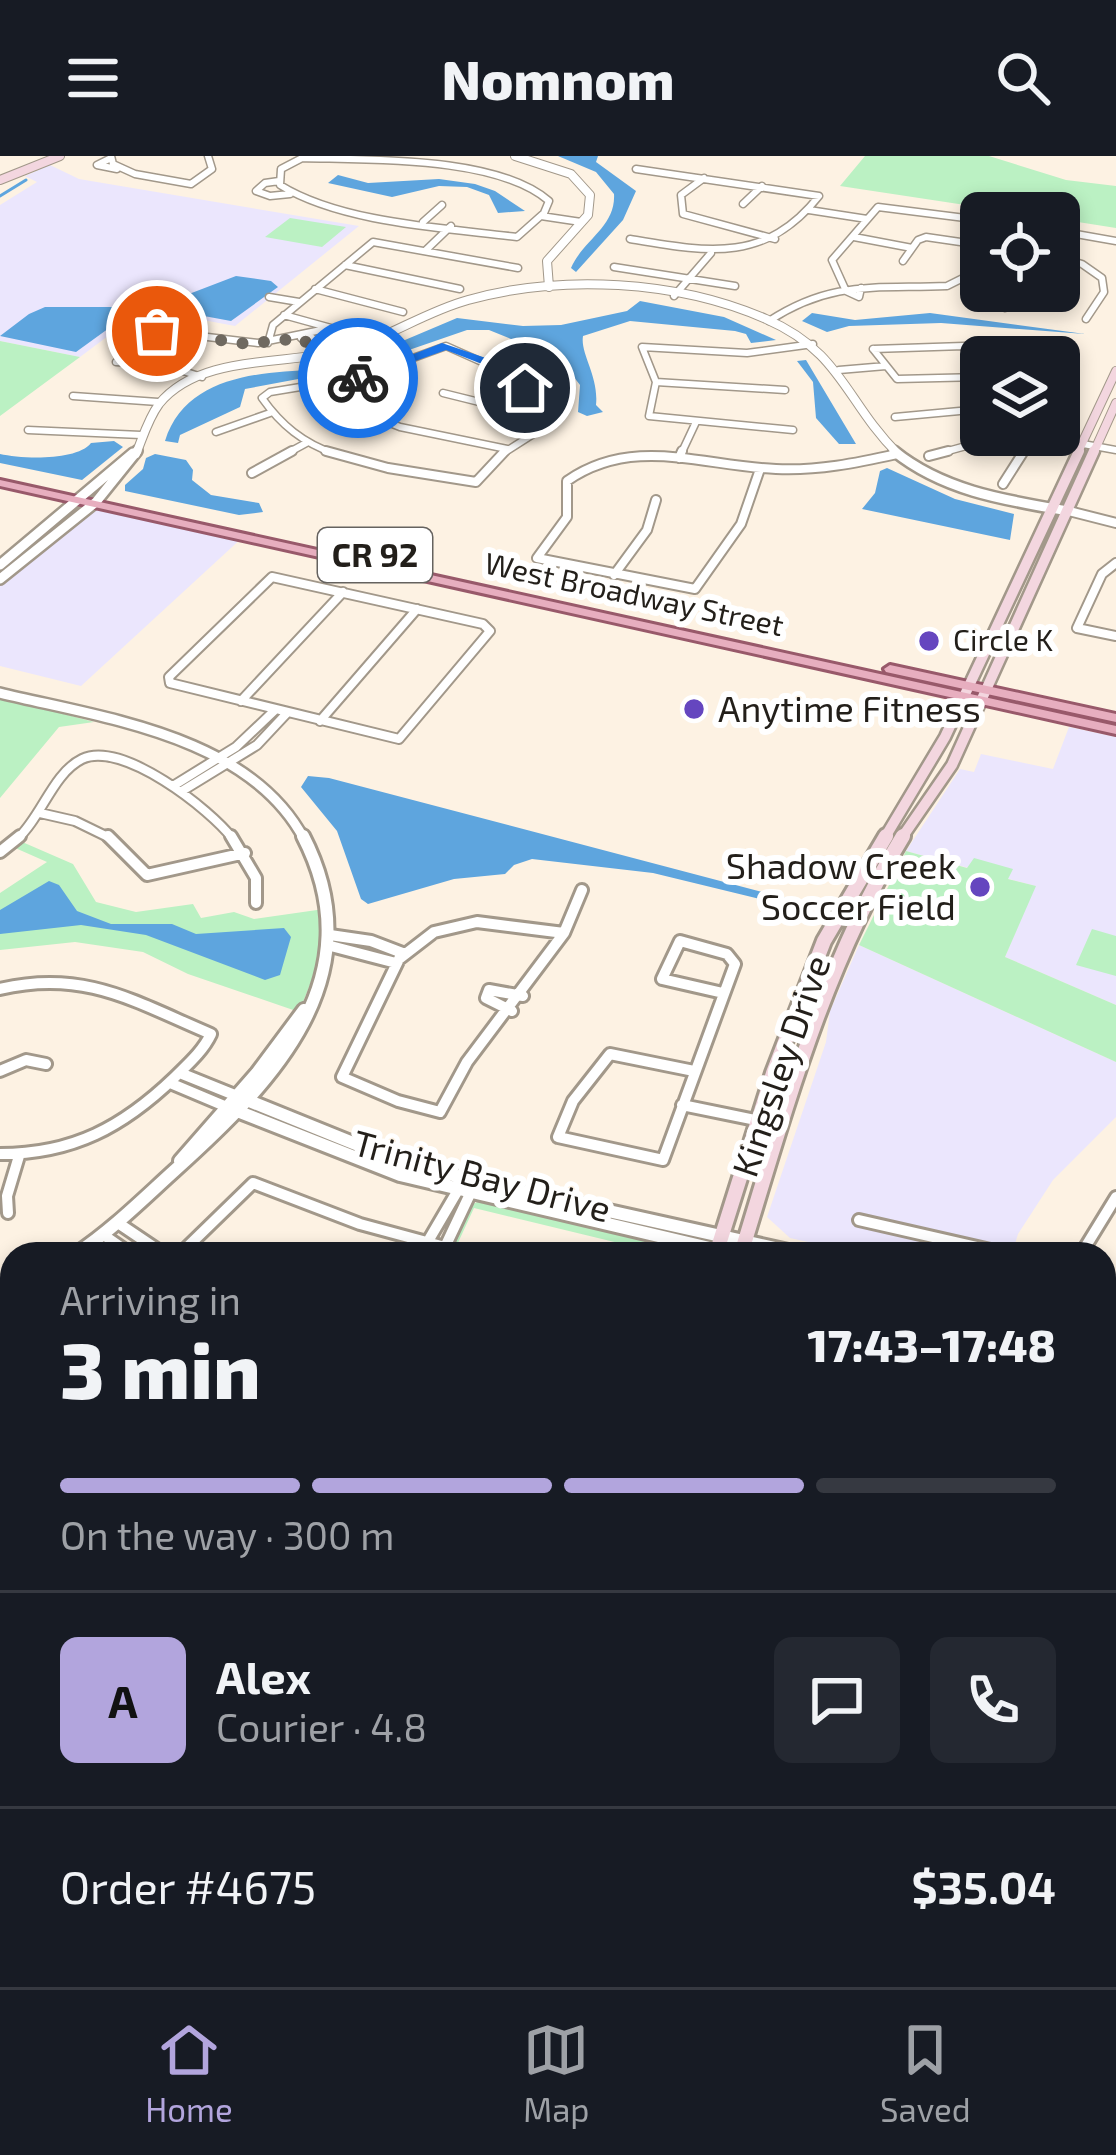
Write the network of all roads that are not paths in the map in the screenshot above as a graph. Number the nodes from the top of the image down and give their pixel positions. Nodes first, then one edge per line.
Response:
1 (46, 156) edge
2 (60, 156) edge
3 (212, 156) edge
4 (515, 156) edge
5 (111, 157) edge
6 (25, 168) junction
7 (119, 168) junction
8 (636, 169) dead end
9 (0, 177) edge
10 (704, 178) junction
11 (279, 181) junction
12 (762, 187) junction
13 (290, 194) junction
14 (743, 204) dead end
15 (442, 205) dead end
16 (809, 210) junction
17 (542, 215) junction
18 (960, 217) edge
19 (867, 219) junction
20 (583, 221) junction
21 (423, 222) junction
22 (451, 226) junction
23 (1080, 235) edge
24 (854, 237) junction
25 (631, 238) dead end
26 (775, 239) junction
27 (1116, 241) edge
28 (960, 244) edge
29 (912, 248) junction
30 (750, 249) junction
31 (425, 251) junction
32 (711, 253) junction
33 (764, 260) dead end
34 (903, 261) dead end
35 (1080, 263) edge
36 (345, 265) junction
37 (614, 267) dead end
38 (518, 268) dead end
39 (688, 277) junction
40 (960, 280) edge
41 (549, 286) junction
42 (735, 286) dead end
43 (844, 288) junction
44 (460, 289) dead end
45 (315, 290) junction
46 (669, 295) junction
47 (269, 297) dead end
48 (1100, 300) junction
49 (299, 302) junction
50 (1116, 303) edge
51 (403, 312) dead end
52 (284, 315) junction
53 (1086, 319) dead end
54 (770, 321) junction
55 (157, 331) dead end
56 (306, 337) junction
57 (268, 343) junction
58 (813, 344) junction
59 (960, 346) edge
60 (327, 354) junction
61 (116, 362) dead end
62 (886, 366) junction
63 (839, 370) junction
64 (1116, 371) edge
65 (202, 377) junction
66 (356, 378) junction
67 (960, 378) edge
68 (656, 382) junction
69 (785, 390) dead end
70 (443, 393) dead end
71 (73, 395) dead end
72 (158, 402) junction
73 (1116, 403) edge
74 (513, 411) junction
75 (960, 412) edge
76 (270, 413) junction
77 (375, 417) dead end
78 (895, 417) dead end
79 (696, 422) junction
80 (28, 430) dead end
81 (793, 430) dead end
82 (216, 432) dead end
83 (141, 435) junction
84 (308, 442) junction
85 (1081, 443) junction
86 (1097, 446) junction
87 (960, 448) edge
88 (507, 449) junction
89 (1116, 450) edge
90 (897, 454) junction
91 (929, 456) dead end
92 (1021, 456) edge
93 (679, 458) junction
94 (760, 469) junction
95 (252, 473) dead end
96 (2, 479) edge
97 (1003, 484) dead end
98 (89, 497) junction
99 (656, 500) dead end
100 (1051, 508) junction
101 (1069, 511) junction
102 (1095, 517) junction
103 (1116, 523) edge
104 (42, 530) junction
105 (55, 532) junction
106 (1116, 534) edge
107 (1116, 562) edge
108 (0, 565) edge
109 (614, 575) junction
110 (1020, 575) junction
111 (1037, 578) junction
112 (0, 579) edge
113 (343, 592) junction
114 (417, 609) junction
115 (1116, 636) edge
116 (968, 691) junction
117 (0, 693) edge
118 (984, 695) junction
119 (241, 701) junction
120 (274, 710) junction
121 (287, 713) junction
122 (1057, 716) junction
123 (1115, 718) edge
124 (320, 721) junction
125 (1116, 730) edge
126 (223, 762) junction
127 (178, 789) junction
128 (40, 813) junction
129 (884, 836) junction
130 (900, 840) junction
131 (0, 852) edge
132 (245, 854) junction
133 (581, 890) dead end
134 (256, 903) dead end
135 (566, 933) junction
136 (329, 940) junction
137 (824, 941) junction
138 (843, 946) junction
139 (400, 958) junction
140 (0, 989) edge
141 (723, 993) junction
142 (523, 996) junction
143 (512, 1011) junction
144 (789, 1025) junction
145 (811, 1030) junction
146 (46, 1064) dead end
147 (0, 1071) edge
148 (694, 1071) junction
149 (180, 1072) junction
150 (170, 1083) junction
151 (237, 1104) junction
152 (682, 1105) junction
153 (759, 1121) junction
154 (780, 1125) junction
155 (0, 1154) edge
156 (19, 1156) junction
157 (469, 1187) junction
158 (454, 1190) junction
159 (1116, 1197) edge
160 (8, 1213) dead end
161 (859, 1220) dead end
162 (121, 1225) junction
163 (105, 1236) junction
164 (95, 1242) edge
165 (114, 1242) edge
166 (146, 1242) edge
167 (193, 1242) edge
168 (423, 1242) edge
169 (428, 1242) edge
170 (447, 1242) edge
171 (698, 1242) edge
172 (721, 1242) edge
173 (743, 1242) edge
174 (956, 1242) edge
175 (1088, 1242) edge

1 - 6 main road
2 - 6 main road
3 - 7 street
4 - 20 street
5 - 7 street
5 - 7 street
6 - 9 main road
8 - 10 street
10 - 12 street
10 - 26 street
11 - 13 street
11 - 13 street
11 - 17 street
12 - 14 street
12 - 16 street
13 - 21 street
15 - 21 street
16 - 19 street
16 - 26 street
17 - 20 street
17 - 22 street
18 - 19 street
19 - 24 street
20 - 41 street
21 - 22 street
22 - 31 street
23 - 27 street
24 - 29 street
24 - 43 street
25 - 32 street
26 - 30 street
28 - 29 street
29 - 34 street
30 - 32 street
30 - 33 street
31 - 36 street
31 - 38 street
32 - 39 street
35 - 48 street
36 - 44 street
36 - 45 street
37 - 39 street
39 - 42 street
39 - 46 street
40 - 43 street
41 - 46 street
41 - 60 street
43 - 54 street
45 - 49 street
45 - 51 street
46 - 54 street
47 - 49 street
48 - 50 street
48 - 53 street
49 - 52 street
52 - 56 street
52 - 57 street
54 - 58 street
55 - 57 street
56 - 57 street
56 - 60 street
58 - 63 street
58 - 68 street
59 - 62 street
60 - 65 street
60 - 66 street
61 - 65 street
62 - 63 street
62 - 67 street
63 - 90 street
64 - 85 main road, Kingsley Drive
65 - 72 street
66 - 74 street
66 - 76 street
68 - 69 street
68 - 79 street
70 - 74 street
71 - 72 street
72 - 83 street
73 - 86 main road, Kingsley Drive
74 - 88 street
75 - 78 street
76 - 82 street
76 - 84 street
77 - 88 street
79 - 81 street
79 - 93 street
80 - 83 street
83 - 98 street
84 - 88 street
84 - 95 street
85 - 86 street
85 - 100 main road, Kingsley Drive
86 - 89 street
86 - 101 main road, Kingsley Drive
87 - 91 street
90 - 94 street
90 - 100 street
92 - 97 street
93 - 94 street
93 - 109 street
94 - 109 street
96 - 98 main road, West Broadway Street / CR 92
98 - 104 street
98 - 105 street
98 - 116 main road, West Broadway Street / CR 92
99 - 109 street
100 - 101 street
100 - 110 main road, Kingsley Drive
101 - 102 street
101 - 111 main road, Kingsley Drive
102 - 103 street
102 - 106 street
104 - 105 street
104 - 108 street
105 - 112 street
107 - 115 street
110 - 111 main road
110 - 116 main road, Kingsley Drive
111 - 118 main road, Kingsley Drive
113 - 114 street
113 - 119 street
113 - 119 street
114 - 124 street
114 - 124 street
116 - 118 main road, West Broadway Street / CR 92
116 - 129 main road, Kingsley Drive
117 - 126 street
118 - 122 main road, West Broadway Street / CR 92
118 - 123 main road, West Broadway Street / CR 92
118 - 130 main road, Kingsley Drive
119 - 120 street
120 - 121 street
120 - 126 street
121 - 124 street
121 - 126 street
122 - 123 main road
122 - 125 main road, West Broadway Street / CR 92
126 - 127 street
126 - 136 street
127 - 128 street
127 - 132 street
128 - 131 street
128 - 132 street
129 - 130 main road
129 - 137 main road, Kingsley Drive
130 - 138 main road, Kingsley Drive
132 - 134 street
133 - 135 street
135 - 139 street
135 - 142 street
136 - 139 street
136 - 151 street
137 - 138 main road
137 - 144 main road, Kingsley Drive
138 - 145 main road, Kingsley Drive
139 - 143 street
140 - 149 street
141 - 141 street
141 - 148 street
142 - 143 street
142 - 143 street
144 - 145 main road
144 - 153 main road, Kingsley Drive
145 - 154 main road, Kingsley Drive
146 - 147 street
148 - 152 street
148 - 152 street
149 - 150 street
149 - 151 street
150 - 151 street
150 - 156 street
151 - 157 street, Trinity Bay Drive
151 - 158 street, Trinity Bay Drive
151 - 162 street
152 - 153 street
153 - 154 street
153 - 172 main road, Kingsley Drive
154 - 173 main road, Kingsley Drive
155 - 156 street
156 - 160 street
157 - 158 street, Trinity Bay Drive
157 - 170 street
157 - 171 street, Trinity Bay Drive
158 - 169 street
159 - 175 street
161 - 174 street
162 - 163 street
162 - 166 street
163 - 164 street
163 - 165 street
167 - 168 street

